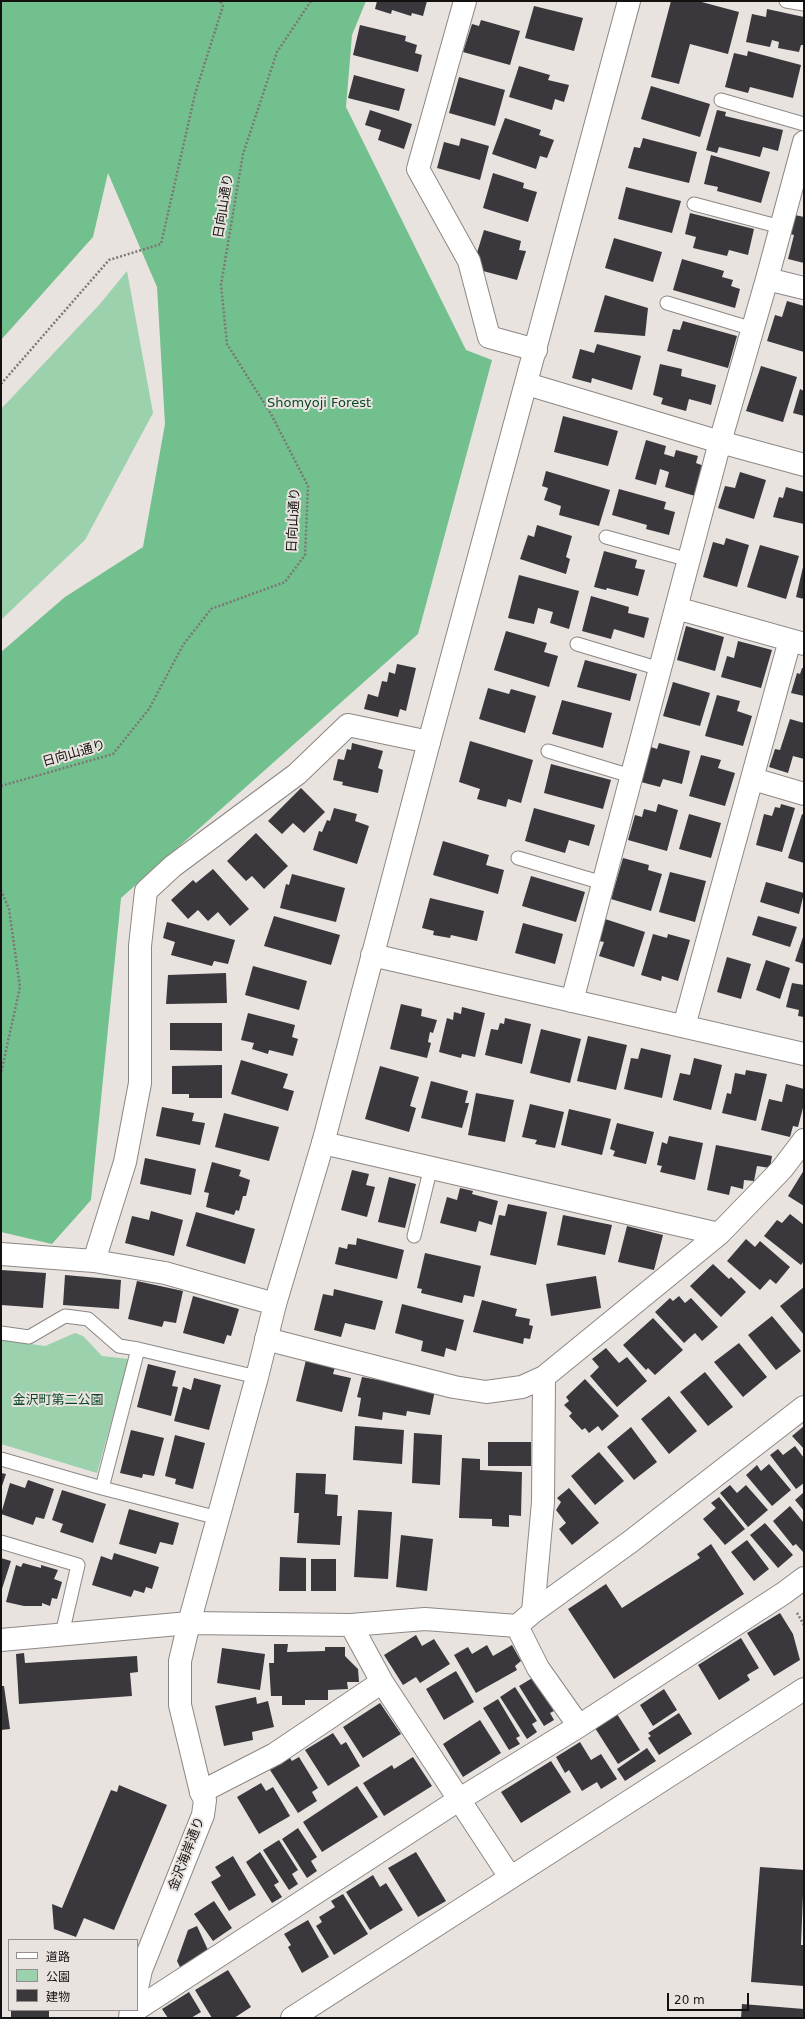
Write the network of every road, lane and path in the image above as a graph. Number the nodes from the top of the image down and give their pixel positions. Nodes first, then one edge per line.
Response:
1 (220, 1) edge
2 (311, 1) edge
3 (465, 1) edge
4 (629, 1) edge
5 (786, 1) edge
6 (804, 4) edge
7 (721, 100) dead end
8 (804, 124) edge
9 (804, 142) edge
10 (694, 204) dead end
11 (781, 227) junction
12 (767, 279) junction
13 (804, 288) edge
14 (667, 303) dead end
15 (753, 329) junction
16 (536, 350) junction
17 (1, 384) edge
18 (527, 384) junction
19 (720, 442) junction
20 (804, 465) edge
21 (606, 537) dead end
22 (689, 560) junction
23 (676, 608) junction
24 (797, 642) edge
25 (577, 644) dead end
26 (660, 669) junction
27 (429, 742) junction
28 (548, 751) dead end
29 (631, 776) junction
30 (753, 779) junction
31 (1, 786) edge
32 (804, 794) edge
33 (518, 858) dead end
34 (603, 883) junction
35 (1, 890) edge
36 (372, 955) junction
37 (572, 1001) junction
38 (684, 1026) junction
39 (804, 1054) edge
40 (1, 1073) edge
41 (804, 1140) edge
42 (323, 1143) junction
43 (431, 1167) junction
44 (719, 1234) junction
45 (414, 1236) dead end
46 (1, 1254) edge
47 (94, 1261) junction
48 (274, 1304) junction
49 (1, 1333) edge
50 (266, 1339) junction
51 (138, 1349) junction
52 (257, 1377) junction
53 (544, 1377) junction
54 (804, 1406) edge
55 (1, 1459) edge
56 (102, 1488) junction
57 (218, 1518) junction
58 (1, 1542) edge
59 (804, 1578) edge
60 (533, 1612) junction
61 (189, 1623) junction
62 (351, 1625) junction
63 (517, 1626) junction
64 (62, 1634) junction
65 (1, 1640) edge
66 (382, 1682) junction
67 (804, 1689) edge
68 (579, 1726) junction
69 (201, 1792) junction
70 (460, 1799) junction
71 (510, 1876) junction
72 (138, 1984) edge
73 (138, 2009) edge
74 (292, 2018) edge

1 - 17 path
2 - 31 path, 日向山通り
3 - 16 street
4 - 16 street, 金沢海岸通り
5 - 6 lane
7 - 8 lane
9 - 11 street
10 - 11 lane
11 - 12 street
12 - 13 street
12 - 15 street
14 - 15 lane
15 - 19 street
16 - 18 street, 金沢海岸通り
18 - 19 street
18 - 27 street, 金沢海岸通り
19 - 20 street
19 - 22 street
21 - 22 lane
22 - 23 street
23 - 24 street
23 - 26 street
24 - 30 street
25 - 26 lane
26 - 29 street
27 - 36 street, 金沢海岸通り
27 - 47 street
28 - 29 lane
29 - 34 street
30 - 32 street
30 - 38 street
33 - 34 lane
34 - 37 street
35 - 40 path
36 - 37 street
36 - 42 street, 金沢海岸通り
37 - 38 street
38 - 39 street
41 - 44 street
42 - 43 street
42 - 48 street, 金沢海岸通り
43 - 44 street
43 - 45 lane
44 - 53 street
46 - 47 street
47 - 48 street
48 - 50 street, 金沢海岸通り
49 - 51 lane
50 - 52 street, 金沢海岸通り
50 - 53 street
51 - 52 lane
51 - 56 lane
52 - 57 street, 金沢海岸通り
53 - 60 street
54 - 60 street
55 - 56 lane
56 - 57 lane
57 - 61 street, 金沢海岸通り
58 - 64 lane
59 - 68 street
60 - 63 street
61 - 62 street
61 - 64 street
61 - 69 street, 金沢海岸通り
62 - 63 street
62 - 66 street
63 - 68 street
64 - 65 street
66 - 69 street
66 - 70 street
67 - 71 street
68 - 70 street
69 - 72 street, 金沢海岸通り
70 - 71 street
70 - 73 street
71 - 74 street

